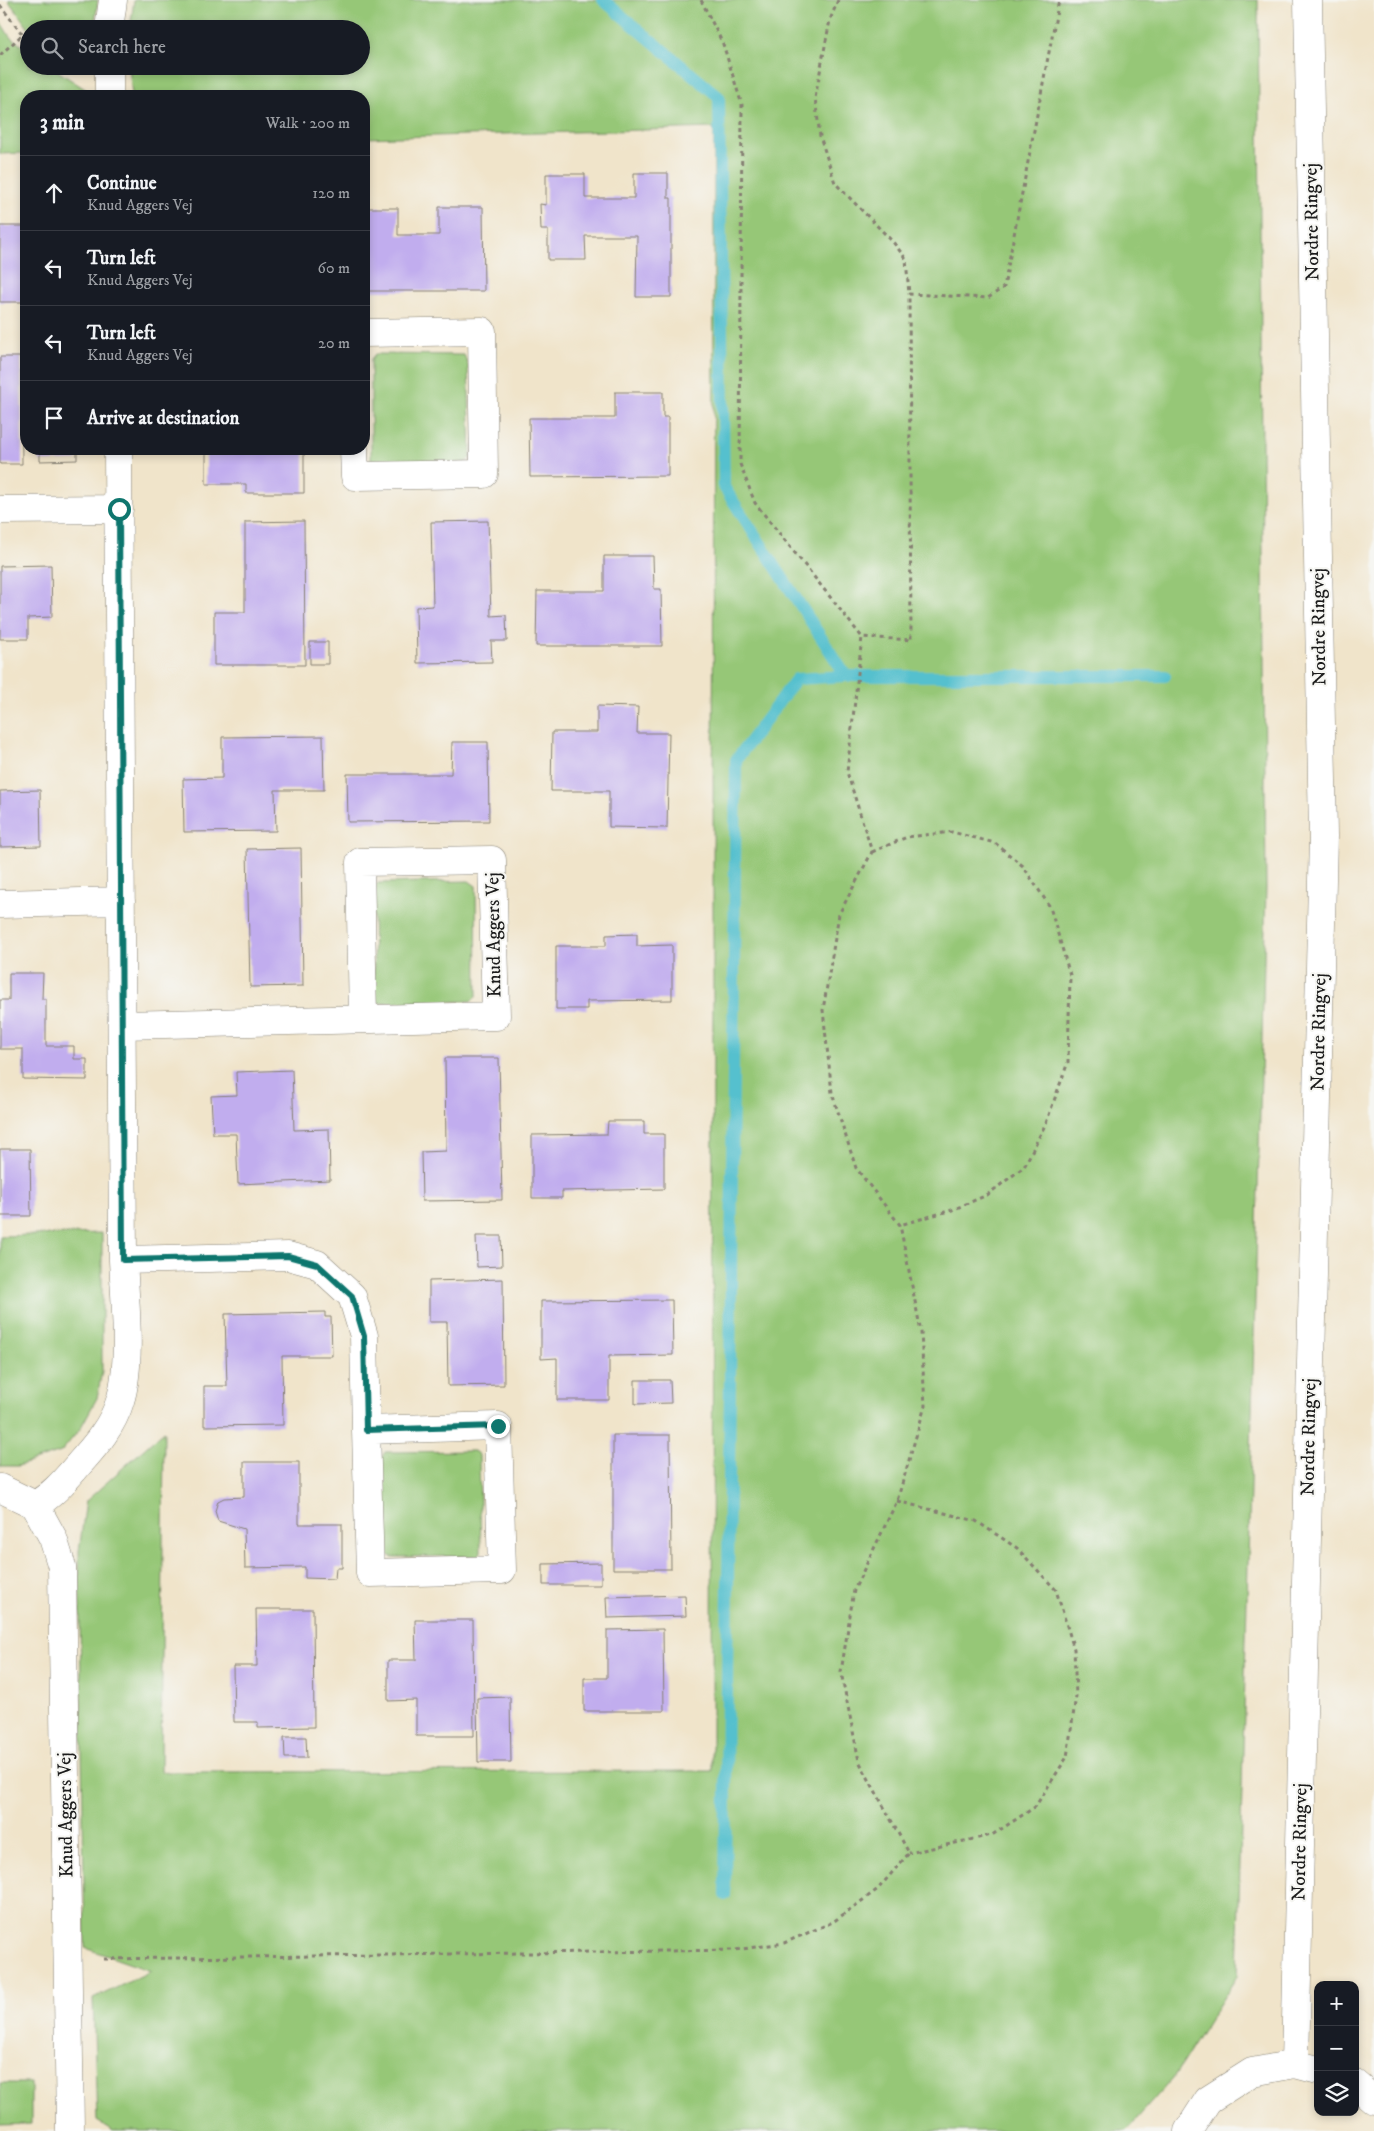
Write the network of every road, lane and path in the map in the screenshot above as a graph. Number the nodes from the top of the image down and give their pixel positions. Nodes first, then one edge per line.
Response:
1 (113, 0) edge
2 (701, 0) edge
3 (838, 0) edge
4 (1059, 0) edge
5 (1308, 0) edge
6 (0, 5) edge
7 (110, 20) edge
8 (20, 32) edge
9 (20, 37) edge
10 (0, 55) edge
11 (109, 75) edge
12 (110, 90) edge
13 (909, 294) junction
14 (370, 332) edge
15 (118, 455) edge
16 (354, 455) edge
17 (119, 509) junction
18 (0, 510) edge
19 (862, 637) junction
20 (872, 852) junction
21 (121, 901) junction
22 (0, 904) edge
23 (363, 1019) junction
24 (122, 1025) junction
25 (900, 1225) junction
26 (123, 1260) junction
27 (366, 1430) junction
28 (0, 1488) edge
29 (897, 1501) junction
30 (35, 1505) junction
31 (909, 1853) junction
32 (68, 1960) junction
33 (1306, 2067) edge
34 (1359, 2087) edge
35 (1374, 2100) edge
36 (70, 2131) edge
37 (1188, 2131) edge

1 - 7 street
2 - 19 path
3 - 13 path
4 - 13 path
5 - 33 street, Nordre Ringvej
6 - 8 path
9 - 10 path
11 - 12 street
13 - 19 path
14 - 16 street
15 - 17 street
17 - 18 street
17 - 21 street
19 - 20 path
20 - 25 path
20 - 25 path
21 - 22 street
21 - 24 street
23 - 23 street, Knud Aggers Vej
23 - 24 street, Knud Aggers Vej
24 - 26 street
25 - 29 path
26 - 27 street
26 - 30 street
27 - 27 street
28 - 30 street
29 - 31 path
29 - 31 path
30 - 32 street, Knud Aggers Vej
31 - 32 path
32 - 36 street, Knud Aggers Vej
33 - 37 street
34 - 35 street

